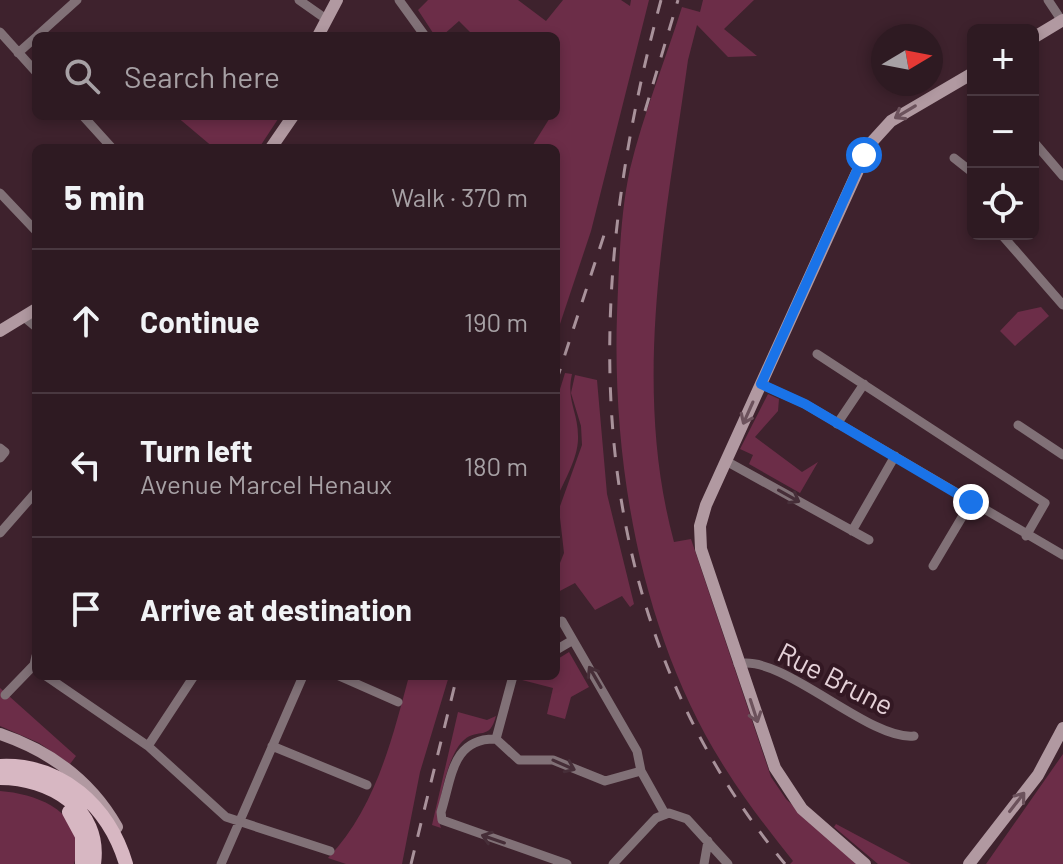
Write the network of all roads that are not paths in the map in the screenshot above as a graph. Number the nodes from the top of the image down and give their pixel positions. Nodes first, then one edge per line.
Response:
1 (77, 0) edge
2 (299, 0) edge
3 (337, 0) edge
4 (399, 0) edge
5 (1048, 0) edge
6 (326, 19) junction
7 (1063, 21) edge
8 (0, 32) edge
9 (41, 32) edge
10 (320, 32) edge
11 (422, 32) edge
12 (1039, 35) edge
13 (32, 40) edge
14 (18, 53) junction
15 (32, 68) edge
16 (967, 77) edge
17 (87, 120) edge
18 (290, 120) edge
19 (108, 144) edge
20 (274, 144) edge
21 (1039, 148) edge
22 (954, 158) dead end
23 (967, 168) edge
24 (1063, 176) edge
25 (0, 193) edge
26 (32, 227) edge
27 (1006, 240) edge
28 (1063, 284) edge
29 (1053, 293) junction
30 (1063, 305) edge
31 (32, 312) edge
32 (24, 317) junction
33 (32, 324) edge
34 (0, 331) edge
35 (817, 354) dead end
36 (761, 384) junction
37 (864, 384) junction
38 (837, 424) junction
39 (1018, 425) dead end
40 (0, 448) edge
41 (1063, 455) edge
42 (895, 456) junction
43 (0, 458) edge
44 (726, 461) junction
45 (32, 497) edge
46 (971, 502) junction
47 (1045, 503) junction
48 (1055, 509) dead end
49 (852, 531) junction
50 (0, 533) edge
51 (1026, 536) junction
52 (869, 540) dead end
53 (1063, 555) edge
54 (933, 566) dead end
55 (562, 621) dead end
56 (573, 640) junction
57 (560, 648) edge
58 (738, 664) junction
59 (32, 666) edge
60 (52, 680) edge
61 (191, 680) edge
62 (301, 680) edge
63 (348, 680) edge
64 (512, 680) edge
65 (5, 695) dead end
66 (398, 702) dead end
67 (1063, 728) edge
68 (0, 734) edge
69 (914, 736) dead end
70 (496, 739) junction
71 (148, 746) junction
72 (272, 746) junction
73 (0, 766) edge
74 (642, 767) junction
75 (47, 773) junction
76 (0, 778) edge
77 (28, 780) junction
78 (367, 785) dead end
79 (665, 814) junction
80 (239, 822) junction
81 (708, 841) junction
82 (330, 851) dead end
83 (82, 864) edge
84 (94, 864) edge
85 (116, 864) edge
86 (128, 864) edge
87 (221, 864) edge
88 (567, 864) edge
89 (613, 864) edge
90 (704, 864) edge
91 (728, 864) edge
92 (865, 864) edge
93 (969, 864) edge

1 - 9 street
2 - 6 street
3 - 6 main road
4 - 11 street
5 - 7 street
6 - 10 main road
7 - 12 main road
8 - 14 street
13 - 14 street
14 - 15 street
16 -> 36 main road
17 - 19 street
18 - 20 main road
21 - 24 street
22 - 23 street
25 - 26 street
27 - 29 street
28 - 29 street
29 - 30 street
31 - 32 main road
32 - 33 street
32 - 34 main road
35 - 37 street
36 - 38 street
36 -> 44 main road
37 - 38 street
37 - 47 street
38 - 42 street
39 - 41 street
40 - 43 street
42 - 46 street
42 - 49 street
44 -> 49 street
44 - 58 main road
45 - 50 street
46 - 51 street
46 - 54 street
47 - 48 street
47 - 51 street
49 - 52 street
51 - 53 street
55 - 56 street
56 - 57 street
74 -> 56 street
58 - 69 street, Rue Brune
58 -> 92 main road
59 - 65 street
60 - 71 street
61 - 71 street
62 - 72 street
63 - 66 street
64 - 70 street
93 -> 67 main road
68 - 86 main road
70 -> 74 street
88 -> 70 street
71 - 80 street
72 - 78 street
72 - 80 street
73 - 75 main road
74 - 79 street
75 - 85 main road
75 - 86 main road
76 - 77 main road
77 - 83 main road
77 - 84 main road
79 - 81 street
79 - 89 street
80 - 82 street
80 - 87 street
81 - 90 street
81 - 91 street

